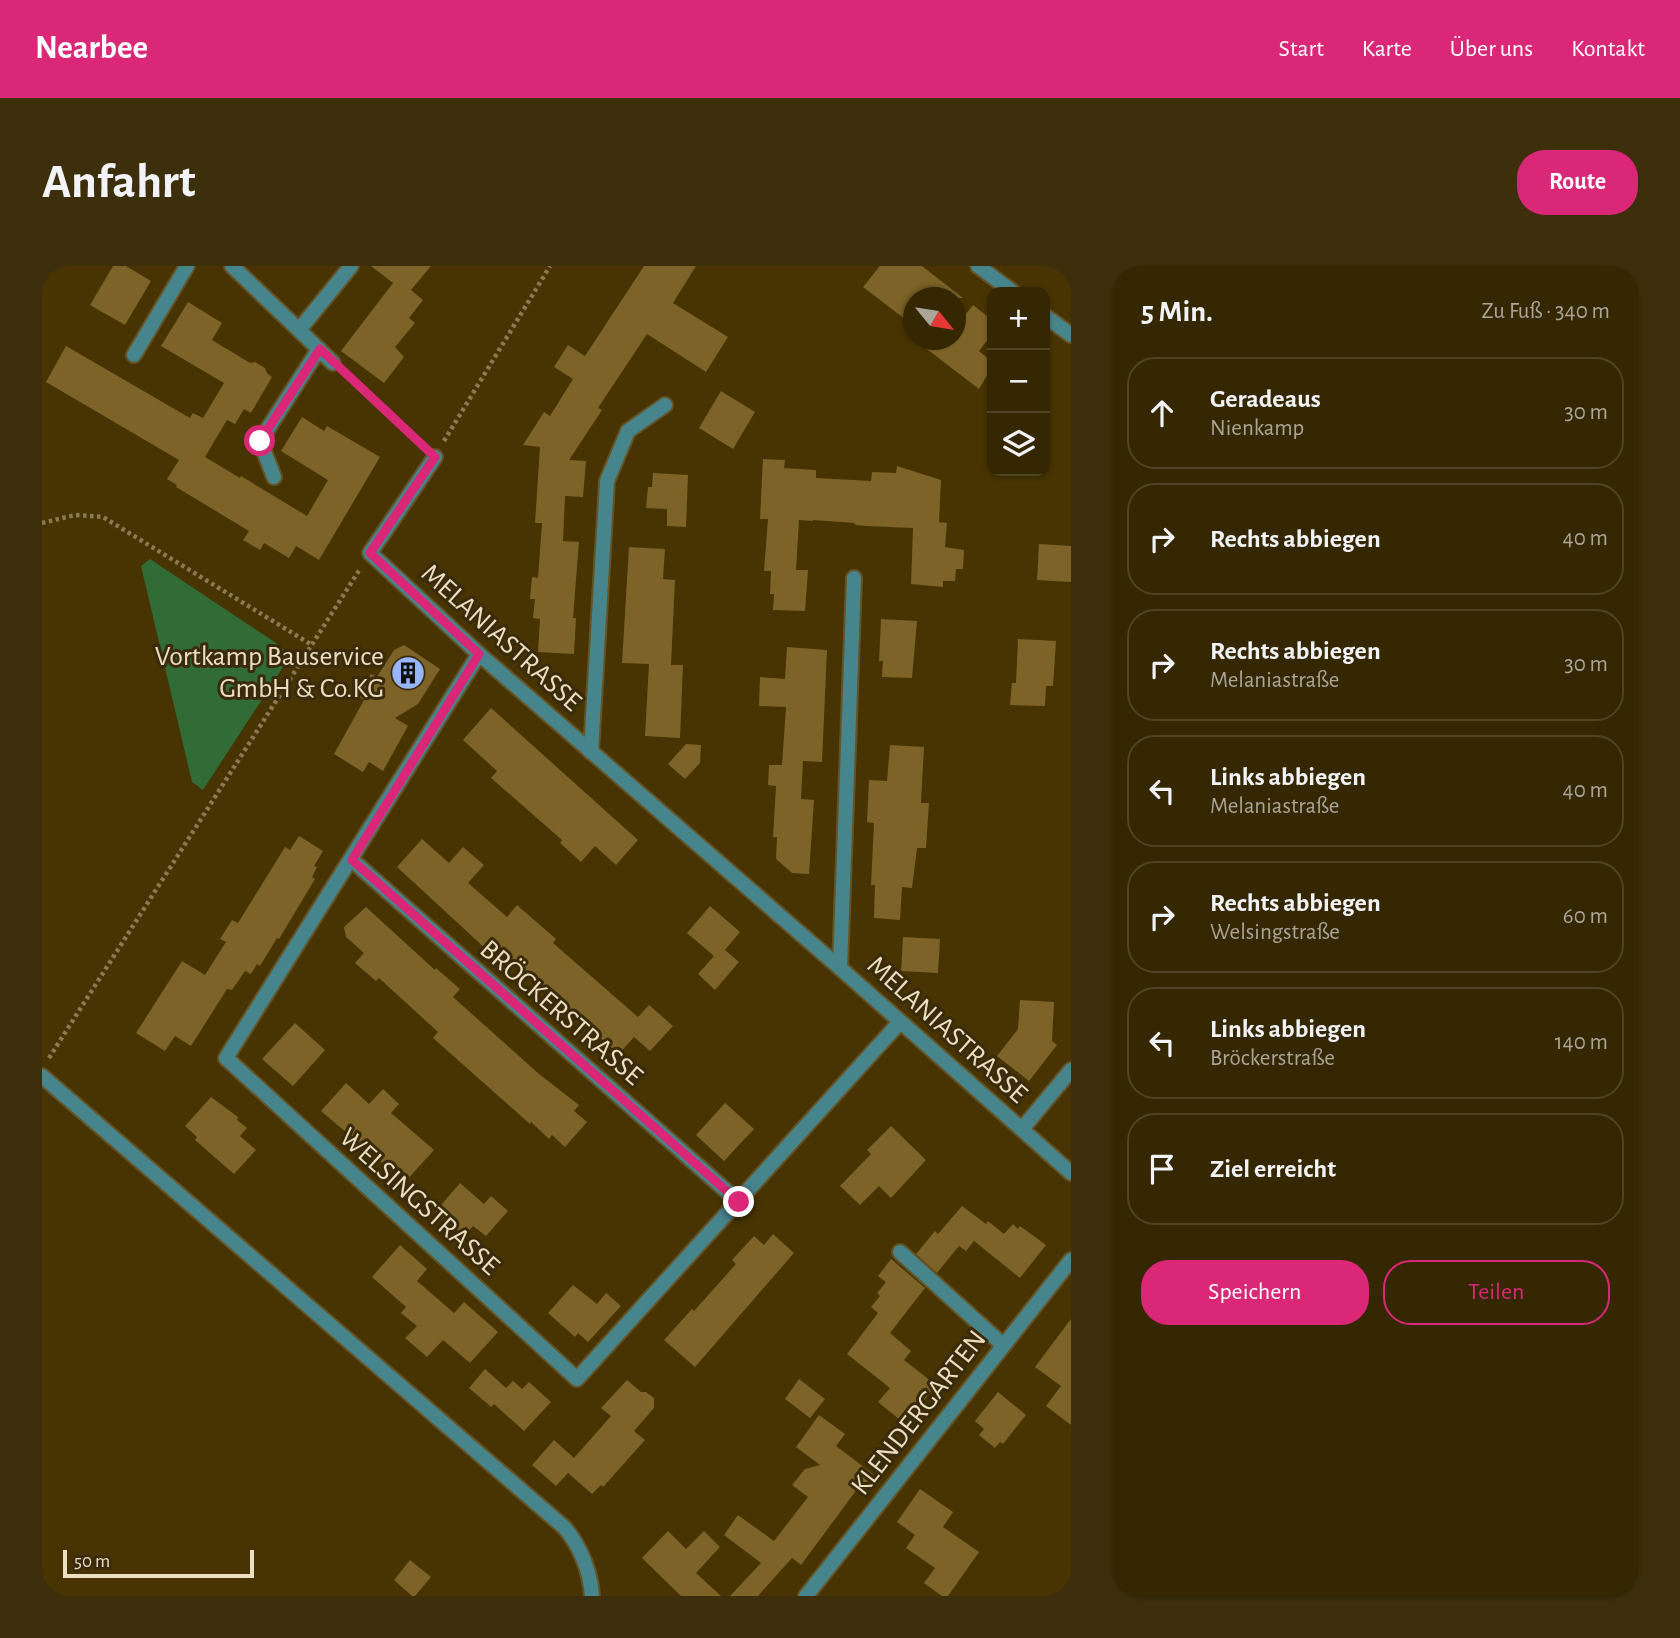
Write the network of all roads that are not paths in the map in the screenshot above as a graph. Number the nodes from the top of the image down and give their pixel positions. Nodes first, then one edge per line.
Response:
1 (187, 266) edge
2 (232, 266) edge
3 (351, 266) edge
4 (978, 266) edge
5 (1006, 287) edge
6 (1050, 320) edge
7 (299, 330) junction
8 (1071, 335) edge
9 (320, 349) junction
10 (134, 355) dead end
11 (332, 363) road end
12 (665, 405) dead end
13 (435, 457) road end
14 (274, 477) dead end
15 (854, 578) dead end
16 (479, 654) junction
17 (591, 752) junction
18 (352, 860) junction
19 (840, 968) junction
20 (900, 1022) junction
21 (1071, 1070) edge
22 (42, 1076) edge
23 (1022, 1129) junction
24 (1071, 1173) edge
25 (739, 1202) junction
26 (900, 1252) dead end
27 (1071, 1259) edge
28 (1003, 1345) junction
29 (592, 1596) edge
30 (806, 1596) edge

1 - 10 street
2 - 7 street
3 - 7 street
4 - 5 street
6 - 8 street
7 - 9 street
9 - 11 street
9 - 14 street
12 - 17 street, MELANIASTRASSE
13 - 16 street, MELANIASTRASSE
15 - 19 street, MELANIASTRASSE
16 - 17 street, MELANIASTRASSE
16 - 18 street, WELSINGSTRASSE
17 - 19 street, MELANIASTRASSE
18 - 25 street, BRÖCKERSTRASSE
18 - 25 street, WELSINGSTRASSE
19 - 20 street, MELANIASTRASSE
20 - 23 street, MELANIASTRASSE
20 - 25 street, WELSINGSTRASSE
21 - 23 street, MELANIASTRASSE
22 - 29 street
23 - 24 street, MELANIASTRASSE
26 - 28 street
27 - 28 street, KLENDERGARTEN
28 - 30 street, KLENDERGARTEN

